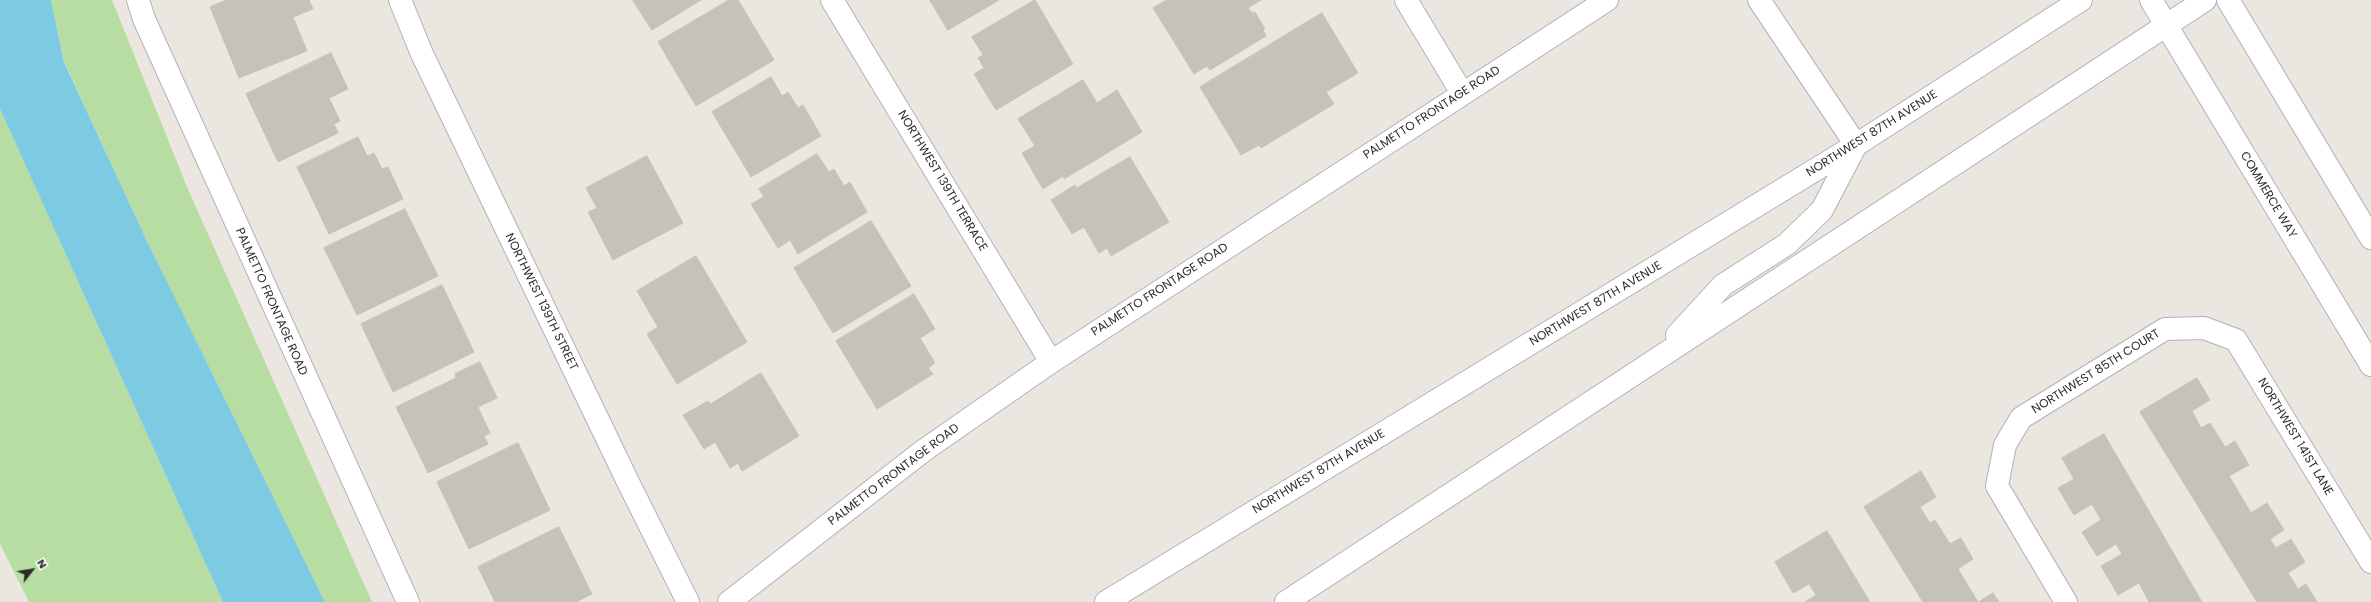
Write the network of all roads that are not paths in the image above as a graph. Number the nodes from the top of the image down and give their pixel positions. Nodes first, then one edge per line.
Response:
1 (138, 0) edge
2 (400, 0) edge
3 (832, 0) edge
4 (1406, 0) edge
5 (1607, 0) edge
6 (1759, 0) edge
7 (2081, 0) edge
8 (2151, 0) edge
9 (2205, 0) edge
10 (2228, 0) edge
11 (2166, 25) junction
12 (1462, 93) junction
13 (1856, 145) junction
14 (2371, 238) edge
15 (2204, 328) joint
16 (1654, 359) junction
17 (1051, 362) junction
18 (2371, 366) edge
19 (2371, 562) edge
20 (408, 602) edge
21 (688, 602) edge
22 (729, 602) edge
23 (1106, 602) edge
24 (1286, 602) edge
25 (2066, 602) edge

1 - 20 street, PALMETTO FRONTAGE ROAD
2 - 21 street, NORTHWEST 139TH STREET
3 - 17 street, NORTHWEST 139TH TERRACE
4 - 12 street
5 - 12 street, PALMETTO FRONTAGE ROAD
6 - 13 street
7 - 13 street, NORTHWEST 87TH AVENUE
8 - 11 street, COMMERCE WAY
9 - 11 street
10 - 14 street
11 - 16 street
11 - 18 street, COMMERCE WAY
12 - 17 street, PALMETTO FRONTAGE ROAD
13 - 16 street
13 - 23 street, NORTHWEST 87TH AVENUE
15 - 19 street, NORTHWEST 141ST LANE
15 - 25 street, NORTHWEST 85TH COURT
16 - 24 street
17 - 22 street, PALMETTO FRONTAGE ROAD

